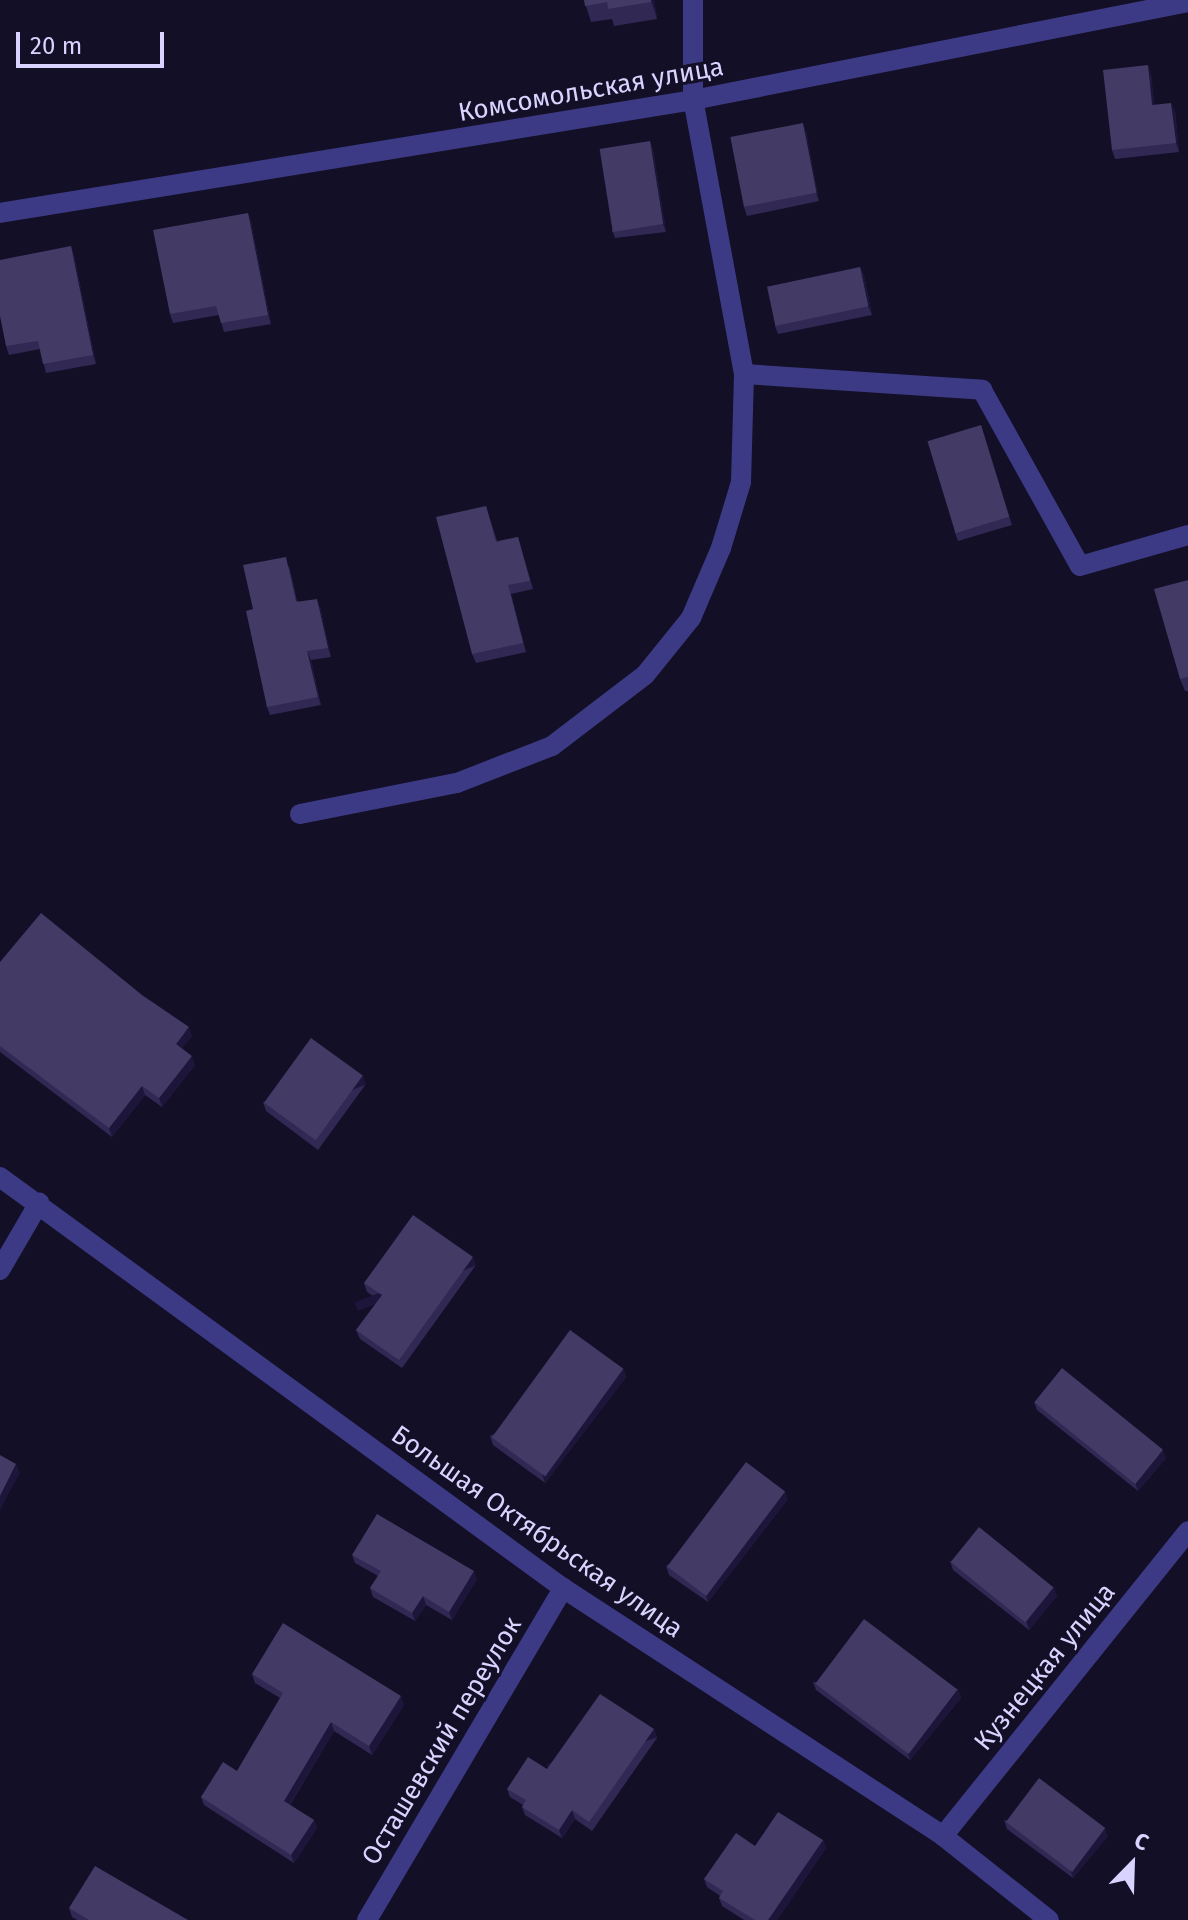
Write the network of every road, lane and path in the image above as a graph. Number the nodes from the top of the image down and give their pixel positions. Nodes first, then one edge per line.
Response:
1 (693, 0) edge
2 (1188, 2) edge
3 (693, 100) junction
4 (0, 213) edge
5 (744, 374) junction
6 (1188, 535) edge
7 (300, 814) dead end
8 (0, 1177) edge
9 (39, 1203) junction
10 (0, 1270) edge
11 (1188, 1531) edge
12 (563, 1588) junction
13 (943, 1836) junction
14 (367, 1920) edge
15 (1049, 1920) edge

1 - 3 street
2 - 3 street, Комсомольская улица
3 - 4 street, Комсомольская улица
3 - 5 street
5 - 6 street
5 - 7 street
8 - 9 street, Большая Октябрьская улица
9 - 10 street
9 - 12 street, Большая Октябрьская улица
11 - 13 street, Кузнецкая улица
12 - 13 street, Большая Октябрьская улица
12 - 14 street, Осташевский переулок
13 - 15 street, Большая Октябрьская улица

